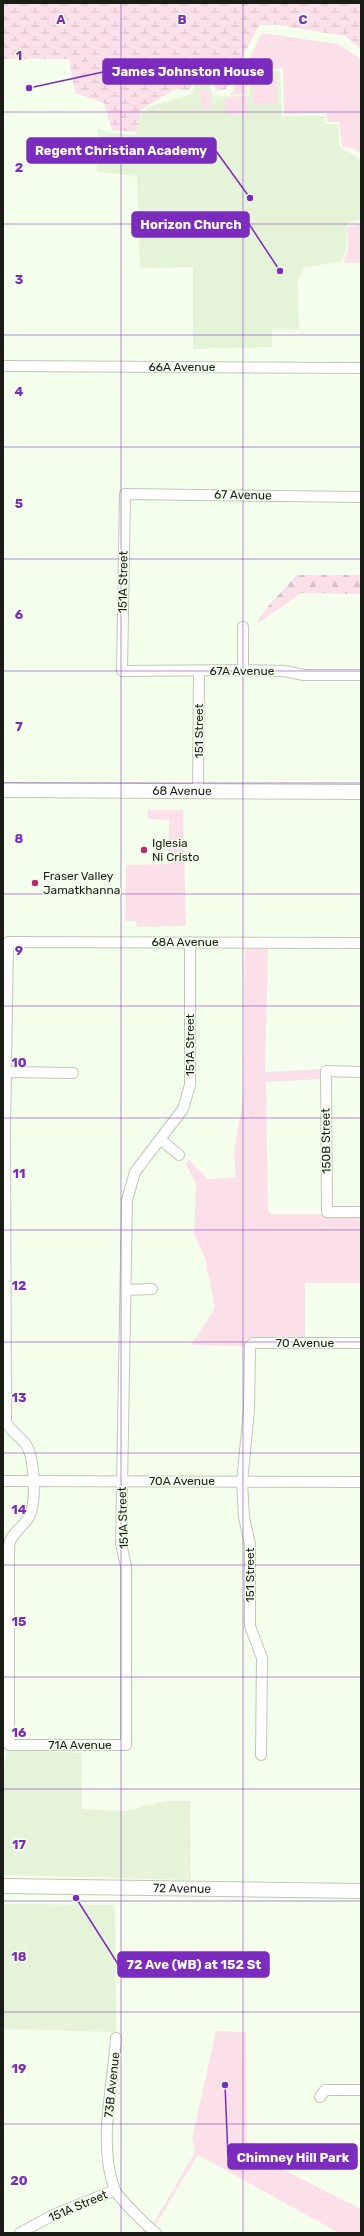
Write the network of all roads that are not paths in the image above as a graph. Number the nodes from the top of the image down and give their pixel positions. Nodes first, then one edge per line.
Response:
1 (3, 366) edge
2 (361, 368) edge
3 (125, 494) joint
4 (361, 497) edge
5 (243, 627) dead end
6 (243, 670) junction
7 (122, 671) joint
8 (199, 671) junction
9 (361, 675) edge
10 (3, 790) edge
11 (198, 791) junction
12 (361, 792) edge
13 (190, 942) junction
14 (361, 943) edge
15 (6, 1072) junction
16 (361, 1072) edge
17 (73, 1073) dead end
18 (160, 1139) junction
19 (179, 1155) dead end
20 (361, 1212) edge
21 (152, 1289) dead end
22 (126, 1290) junction
23 (361, 1343) edge
24 (250, 1346) joint
25 (34, 1480) junction
26 (3, 1481) edge
27 (122, 1481) junction
28 (242, 1482) junction
29 (361, 1482) edge
30 (126, 1745) joint
31 (261, 1756) dead end
32 (3, 1886) edge
33 (361, 1891) edge
34 (116, 2038) dead end
35 (361, 2090) edge
36 (320, 2097) dead end
37 (115, 2190) junction
38 (20, 2233) edge
39 (156, 2233) edge

1 - 2 street, 66A Avenue
3 - 4 street, 67 Avenue
3 - 7 street, 151A Street
5 - 6 street
6 - 8 street, 67A Avenue
6 - 9 street, 67A Avenue
7 - 8 street, 67A Avenue
8 - 11 street, 151 Street
10 - 11 street, 68 Avenue
11 - 12 street, 68 Avenue
13 - 14 street, 68A Avenue
13 - 15 street, 68A Avenue
13 - 18 street, 151A Street
15 - 17 street
15 - 25 street
16 - 20 street, 150B Street
18 - 19 street
18 - 22 street, 151A Street
21 - 22 street
22 - 27 street, 151A Street
23 - 24 street, 70 Avenue
24 - 28 street, 151 Street
25 - 26 street, 70A Avenue
25 - 27 street, 70A Avenue
25 - 30 street, 71A Avenue
27 - 28 street, 70A Avenue
27 - 30 street, 151A Street
28 - 29 street, 70A Avenue
28 - 31 street, 151 Street
32 - 33 street, 72 Avenue
34 - 37 street, 73B Avenue
35 - 36 street
37 - 38 street, 151A Street
37 - 39 street

